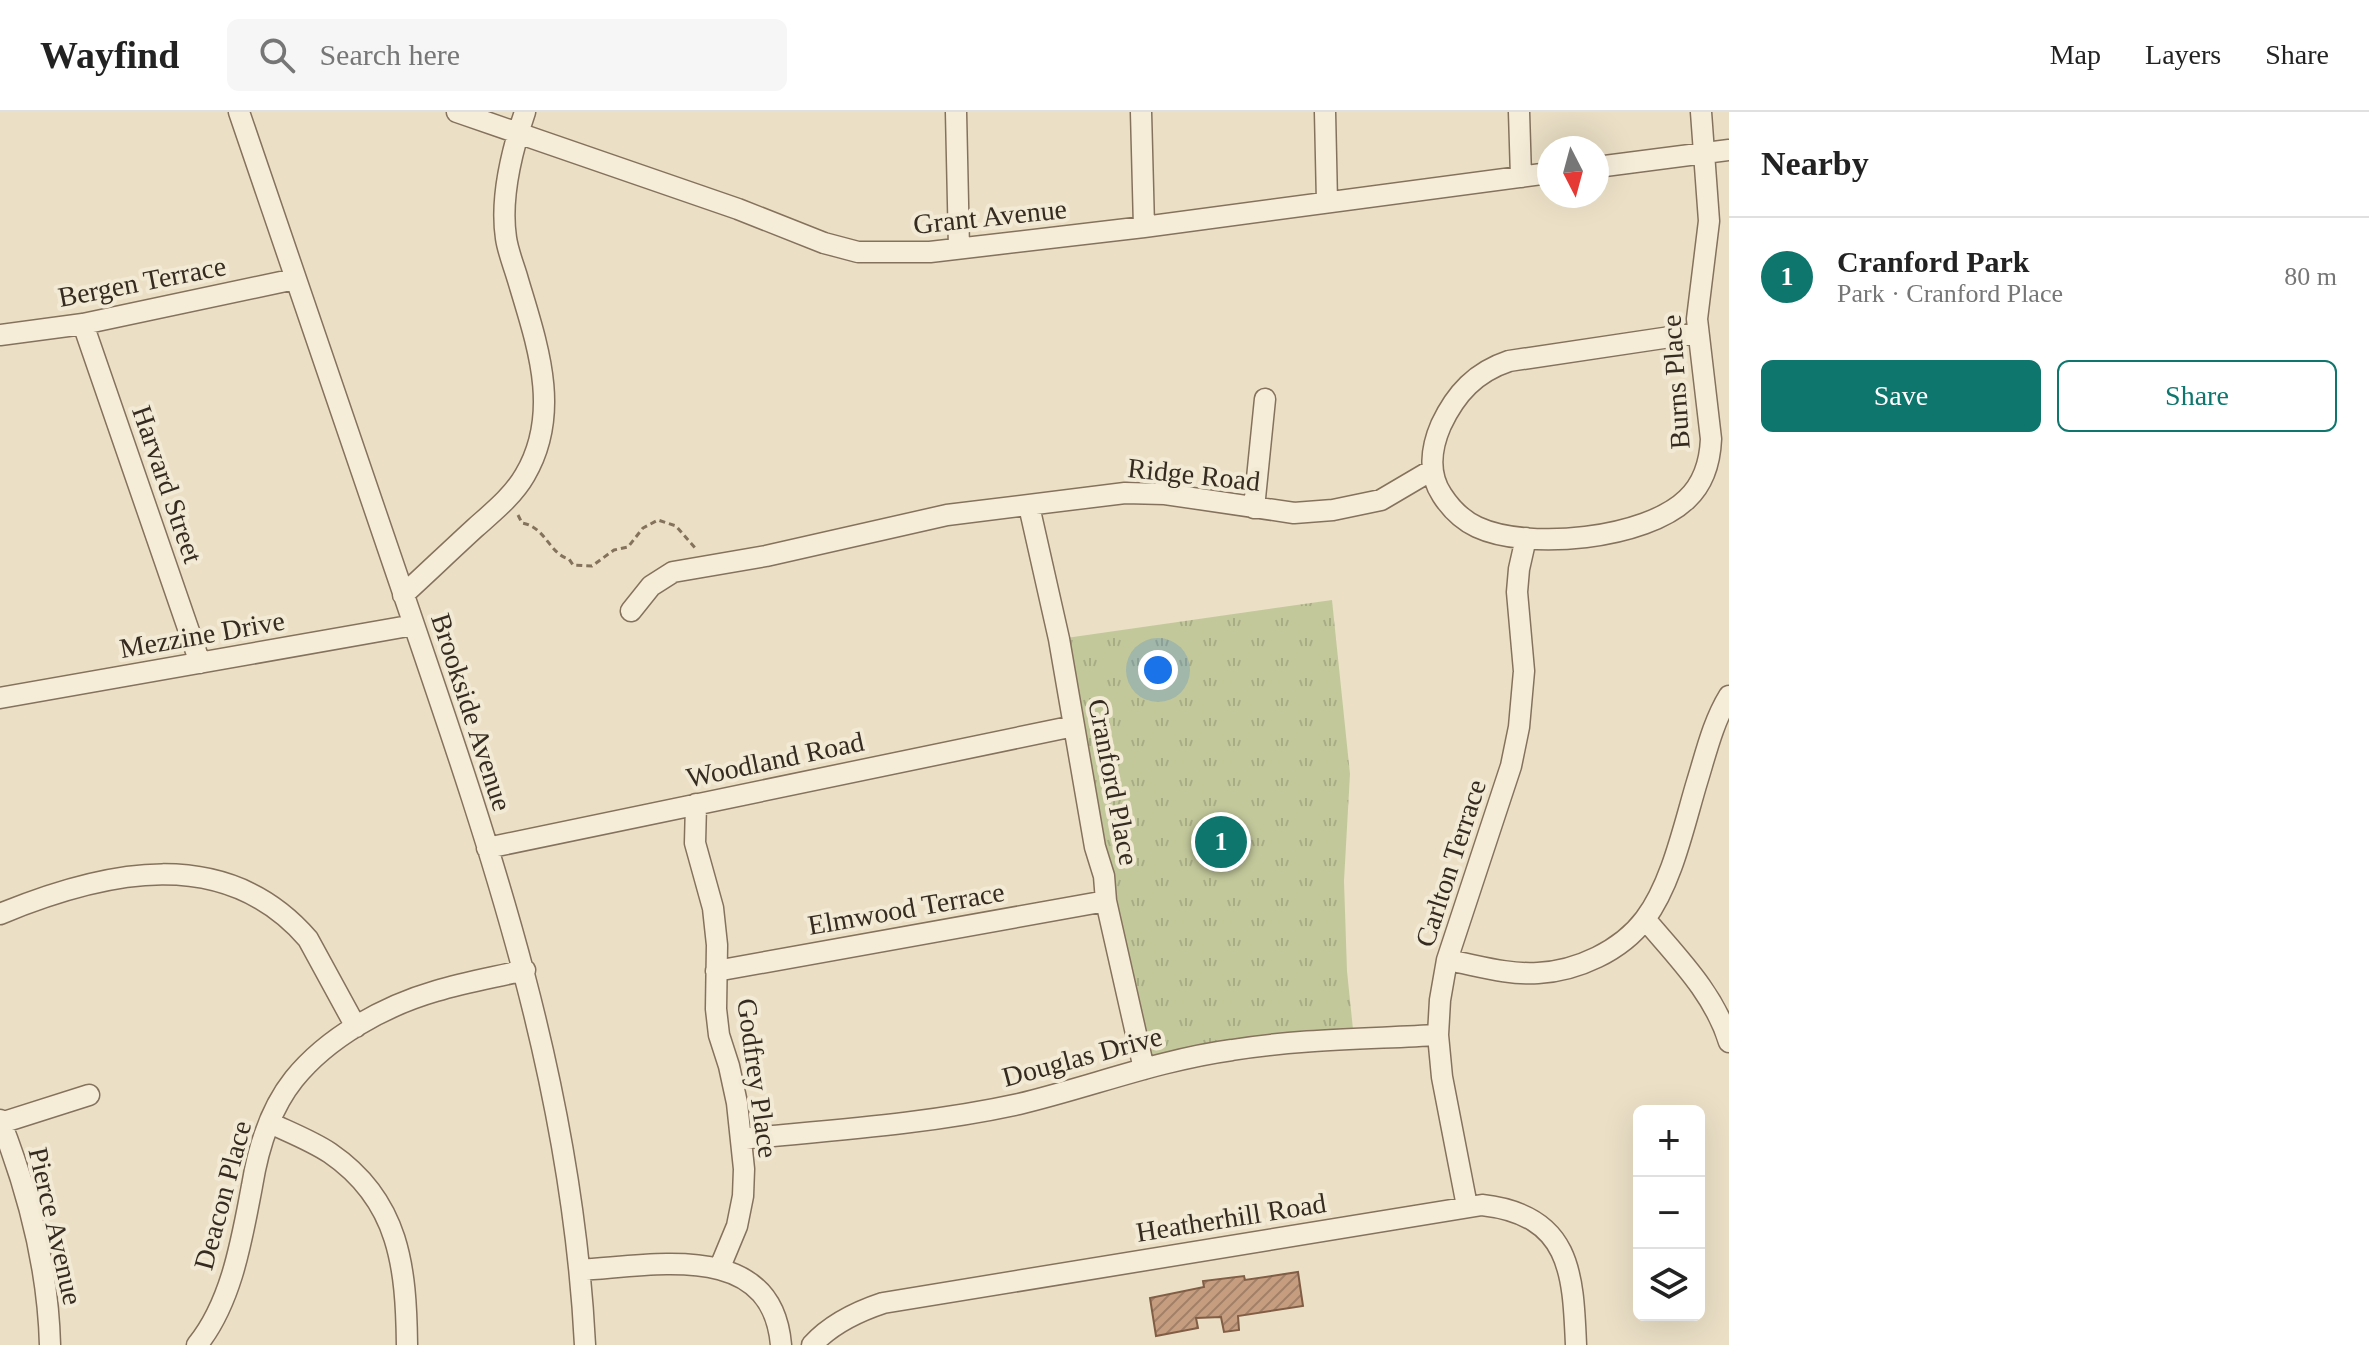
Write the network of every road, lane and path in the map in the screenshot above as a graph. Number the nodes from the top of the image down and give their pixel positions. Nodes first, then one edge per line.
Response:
1 (239, 112) edge
2 (457, 112) edge
3 (525, 112) edge
4 (956, 112) edge
5 (1141, 112) edge
6 (1325, 112) edge
7 (1519, 112) edge
8 (1701, 112) edge
9 (518, 132) junction
10 (1729, 150) edge
11 (1702, 153) junction
12 (1609, 165) edge
13 (1537, 175) edge
14 (1521, 177) junction
15 (1327, 202) junction
16 (1144, 227) junction
17 (959, 248) junction
18 (295, 279) junction
19 (83, 324) junction
20 (1697, 333) junction
21 (0, 335) edge
22 (1265, 399) dead end
23 (1432, 470) junction
24 (507, 499) junction
25 (1029, 506) junction
26 (1254, 508) junction
27 (1526, 538) junction
28 (705, 567) junction
29 (403, 595) junction
30 (631, 611) dead end
31 (414, 625) junction
32 (200, 663) junction
33 (1729, 696) edge
34 (0, 698) edge
35 (1074, 726) junction
36 (696, 804) junction
37 (487, 848) junction
38 (1106, 901) junction
39 (0, 914) edge
40 (1645, 919) junction
41 (1447, 960) junction
42 (525, 970) junction
43 (716, 971) junction
44 (356, 1027) junction
45 (1438, 1035) junction
46 (1729, 1042) edge
47 (1144, 1069) junction
48 (89, 1095) dead end
49 (1, 1121) edge
50 (270, 1123) junction
51 (741, 1139) junction
52 (1467, 1206) junction
53 (720, 1267) junction
54 (580, 1270) junction
55 (50, 1345) edge
56 (197, 1345) edge
57 (407, 1345) edge
58 (585, 1345) edge
59 (781, 1345) edge
60 (812, 1345) edge
61 (1576, 1345) edge

1 - 18 street, Brookside Avenue
2 - 9 street, Grant Avenue
3 - 9 street
4 - 17 street
5 - 16 street
6 - 15 street
7 - 14 street
8 - 11 street, Burns Place
9 - 17 street, Grant Avenue
9 - 24 street
10 - 11 street
11 - 12 street
11 - 20 street, Burns Place
13 - 14 street, Grant Avenue
14 - 15 street, Grant Avenue
15 - 16 street, Grant Avenue
16 - 17 street, Grant Avenue
18 - 19 street, Bergen Terrace
18 - 29 street, Brookside Avenue
19 - 21 street, Bergen Terrace
19 - 32 street, Harvard Street
20 - 23 street
20 - 27 street, Burns Place
22 - 26 street
23 - 26 street, Ridge Road
23 - 27 street, Burns Place
24 - 28 path
24 - 29 street
25 - 26 street, Ridge Road
25 - 28 street, Ridge Road
25 - 35 street, Cranford Place
27 - 41 street, Carlton Terrace
28 - 30 street, Ridge Road
29 - 31 street, Brookside Avenue
31 - 32 street, Mezzine Drive
31 - 37 street, Brookside Avenue
32 - 34 street, Mezzine Drive
33 - 40 street
35 - 36 street, Woodland Road
35 - 38 street, Cranford Place
36 - 37 street, Woodland Road
36 - 43 street, Godfrey Place
37 - 42 street, Brookside Avenue
38 - 43 street, Elmwood Terrace
38 - 47 street, Cranford Place
39 - 44 street
40 - 41 street
40 - 46 street
41 - 45 street, Carlton Terrace
42 - 44 street, Deacon Place
42 - 54 street, Brookside Avenue
43 - 51 street, Godfrey Place
44 - 50 street, Deacon Place
45 - 47 street, Douglas Drive
45 - 52 street, Carlton Terrace
47 - 51 street, Douglas Drive
48 - 49 street
49 - 55 street, Pierce Avenue
50 - 56 street, Deacon Place
50 - 57 street
51 - 53 street, Godfrey Place
52 - 60 street, Heatherhill Road
52 - 61 street, Heatherhill Road
53 - 54 street
53 - 59 street
54 - 58 street, Brookside Avenue

